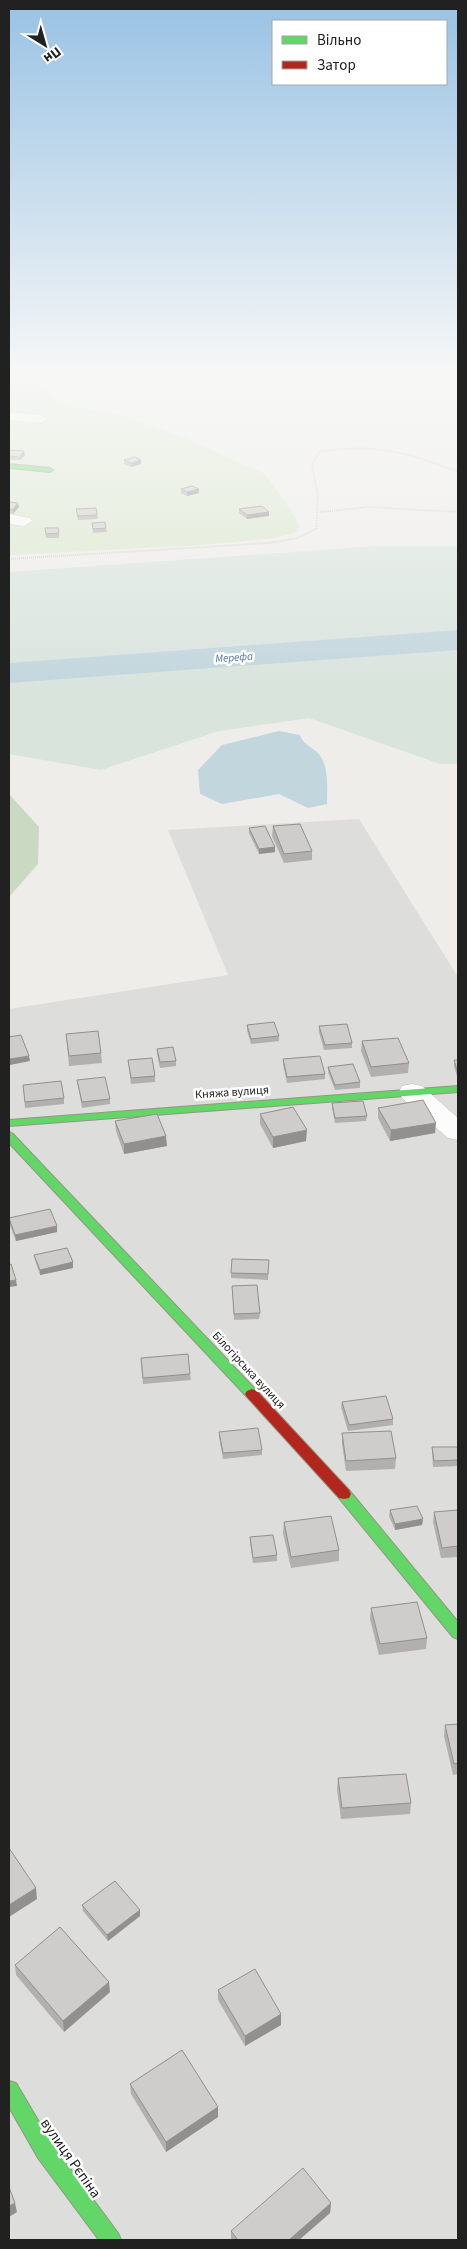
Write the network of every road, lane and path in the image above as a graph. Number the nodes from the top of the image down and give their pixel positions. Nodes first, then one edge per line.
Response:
1 (316, 481) edge
2 (320, 512) junction
3 (458, 512) edge
4 (9, 559) edge
5 (458, 1089) edge
6 (412, 1092) junction
7 (9, 1123) edge
8 (458, 1132) edge
9 (9, 1136) edge
10 (458, 1632) edge
11 (9, 2090) edge
12 (111, 2240) edge

1 - 2 path
2 - 3 path
2 - 4 path
5 - 6 street, Княжа вулиця
6 - 7 street, Княжа вулиця
6 - 8 street
9 - 10 street, Білогірська вулиця
11 - 12 street, вулиця Рєпіна

